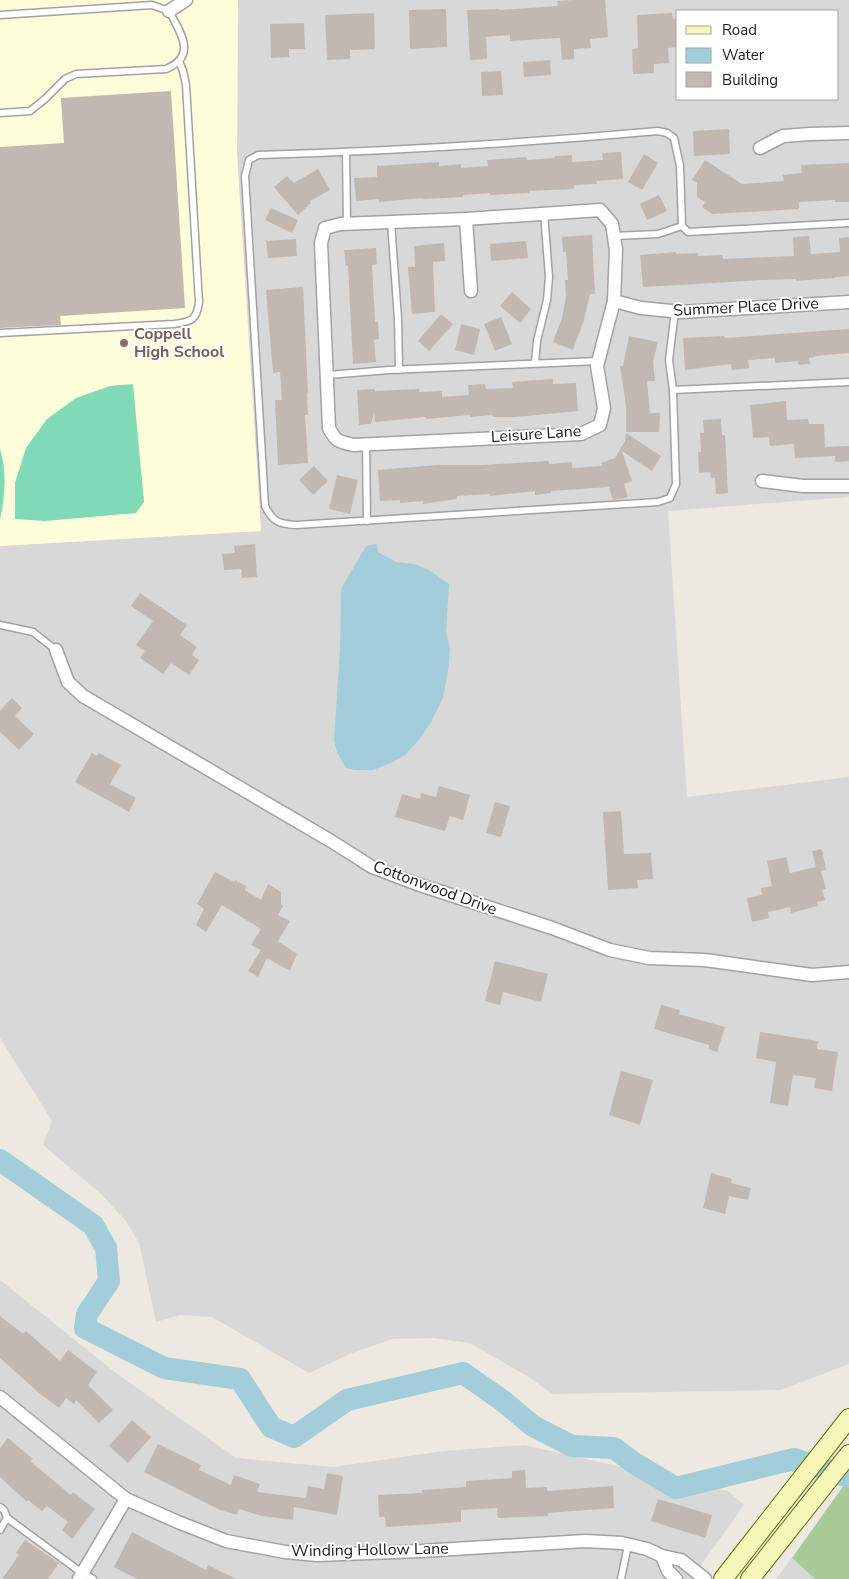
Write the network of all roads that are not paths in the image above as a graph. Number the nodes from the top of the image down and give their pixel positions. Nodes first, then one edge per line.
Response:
1 (186, 0) edge
2 (169, 11) junction
3 (0, 15) edge
4 (179, 61) junction
5 (0, 113) edge
6 (849, 133) edge
7 (760, 148) dead end
8 (346, 152) junction
9 (544, 213) junction
10 (466, 219) junction
11 (392, 222) junction
12 (849, 223) edge
13 (347, 224) junction
14 (682, 226) junction
15 (614, 236) junction
16 (471, 291) dead end
17 (614, 302) junction
18 (849, 302) edge
19 (674, 311) junction
20 (0, 332) edge
21 (598, 360) junction
22 (535, 363) junction
23 (398, 370) junction
24 (328, 376) junction
25 (849, 382) edge
26 (673, 390) junction
27 (366, 444) junction
28 (762, 481) dead end
29 (849, 486) edge
30 (367, 521) junction
31 (0, 625) edge
32 (56, 650) joint
33 (849, 972) edge
34 (2, 1403) edge
35 (849, 1418) edge
36 (849, 1454) edge
37 (126, 1499) junction
38 (0, 1507) edge
39 (7, 1518) junction
40 (0, 1530) edge
41 (628, 1545) junction
42 (662, 1556) junction
43 (85, 1577) edge
44 (621, 1579) edge
45 (676, 1579) edge
46 (704, 1579) edge
47 (723, 1579) edge
48 (750, 1579) edge

1 - 2 street
2 - 3 lane
2 - 4 lane
4 - 5 lane
4 - 20 lane
6 - 7 street
8 - 13 lane
8 - 14 lane
8 - 30 lane
9 - 10 street, Leisure Lane
9 - 15 street, Leisure Lane
9 - 22 lane
10 - 11 street, Leisure Lane
10 - 16 street
11 - 13 street, Leisure Lane
11 - 23 lane
12 - 14 lane
13 - 24 street, Leisure Lane
14 - 15 lane
15 - 17 street, Leisure Lane
17 - 19 street, Summer Place Drive
17 - 21 street, Leisure Lane
18 - 19 street, Summer Place Drive
19 - 26 lane
21 - 22 lane
21 - 27 street, Leisure Lane
22 - 23 lane
23 - 24 lane
24 - 27 street, Leisure Lane
25 - 26 lane
26 - 30 lane
27 - 30 lane
28 - 29 street
31 - 32 lane
32 - 33 street, Cottonwood Drive
34 - 37 street, Winding Hollow Lane
35 - 47 main road
36 - 48 main road
37 - 41 street, Winding Hollow Lane
37 - 43 street
38 - 39 lane
39 - 40 lane
39 - 43 lane
41 - 42 street, Winding Hollow Lane
41 - 44 lane
42 - 45 street
42 - 46 street, Winding Hollow Lane

